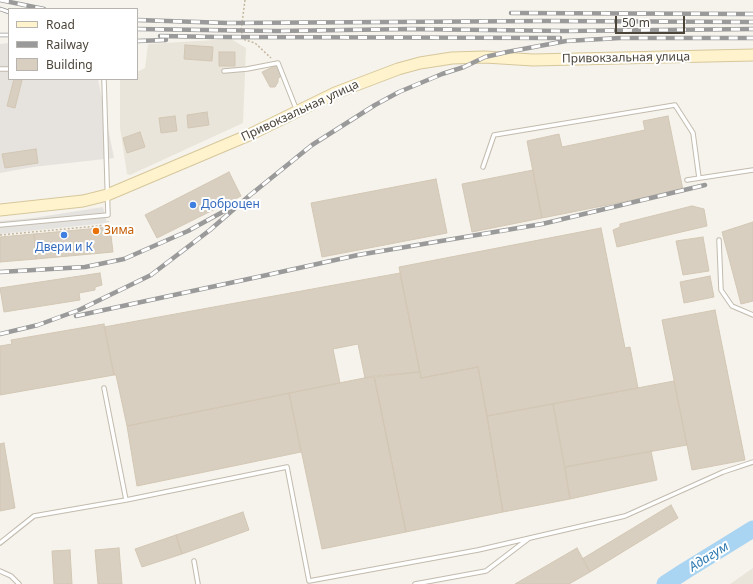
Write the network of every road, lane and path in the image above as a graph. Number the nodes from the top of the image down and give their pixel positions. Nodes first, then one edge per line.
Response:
1 (245, 0) edge
2 (753, 55) edge
3 (278, 63) junction
4 (224, 71) dead end
5 (104, 80) edge
6 (297, 111) junction
7 (483, 167) dead end
8 (753, 170) edge
9 (699, 178) junction
10 (687, 180) dead end
11 (107, 195) junction
12 (0, 210) edge
13 (108, 216) junction
14 (0, 225) edge
15 (0, 235) edge
16 (719, 240) dead end
17 (753, 315) edge
18 (104, 388) dead end
19 (753, 462) edge
20 (126, 500) junction
21 (529, 538) junction
22 (0, 543) edge
23 (194, 561) dead end
24 (0, 571) edge
25 (309, 582) edge
26 (439, 582) edge
27 (19, 584) edge
28 (198, 584) edge
29 (415, 584) edge

1 - 3 path
2 - 6 main road, Привокзальная улица
3 - 4 lane
3 - 6 lane
5 - 11 lane
6 - 11 main road, Привокзальная улица
7 - 9 lane
8 - 9 lane
9 - 10 lane
11 - 12 main road, Привокзальная улица
11 - 13 lane
13 - 14 lane
13 - 15 path
16 - 17 lane
18 - 20 lane
19 - 21 lane
20 - 22 lane
20 - 25 lane
21 - 25 lane
21 - 26 lane
23 - 28 lane
24 - 27 lane
26 - 29 lane

